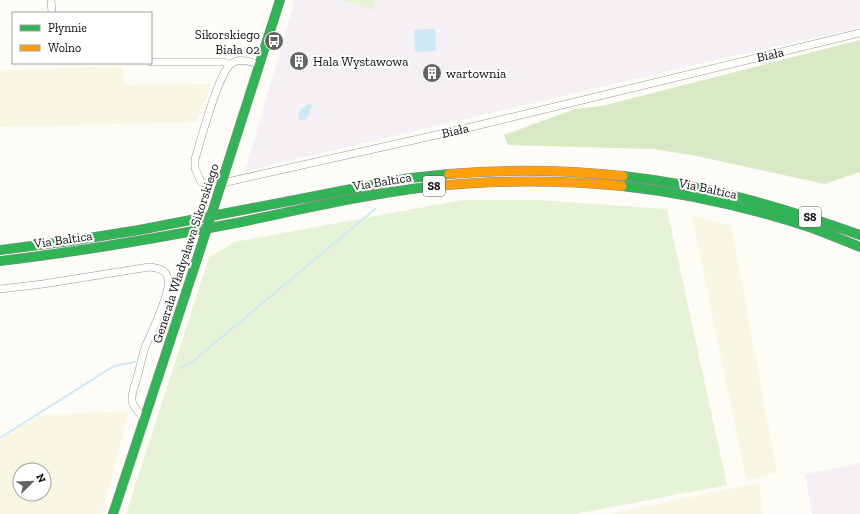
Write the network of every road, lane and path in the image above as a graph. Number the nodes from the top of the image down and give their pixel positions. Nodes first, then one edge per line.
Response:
1 (51, 0) edge
2 (280, 0) edge
3 (52, 12) edge
4 (860, 32) edge
5 (152, 62) edge
6 (230, 65) junction
7 (259, 65) junction
8 (860, 236) edge
9 (860, 247) edge
10 (0, 250) edge
11 (0, 261) edge
12 (0, 289) edge
13 (144, 419) junction
14 (113, 514) edge

1 - 3 street
2 - 7 main road, Generała Władysława Sikorskiego
4 - 6 street, Biała
5 - 6 street
6 - 7 street
7 - 13 main road, Generała Władysława Sikorskiego, bridge
8 - 10 main road, Via Baltica / S8
9 - 11 main road, Via Baltica / S8
12 - 13 street
13 - 14 main road, Generała Władysława Sikorskiego

